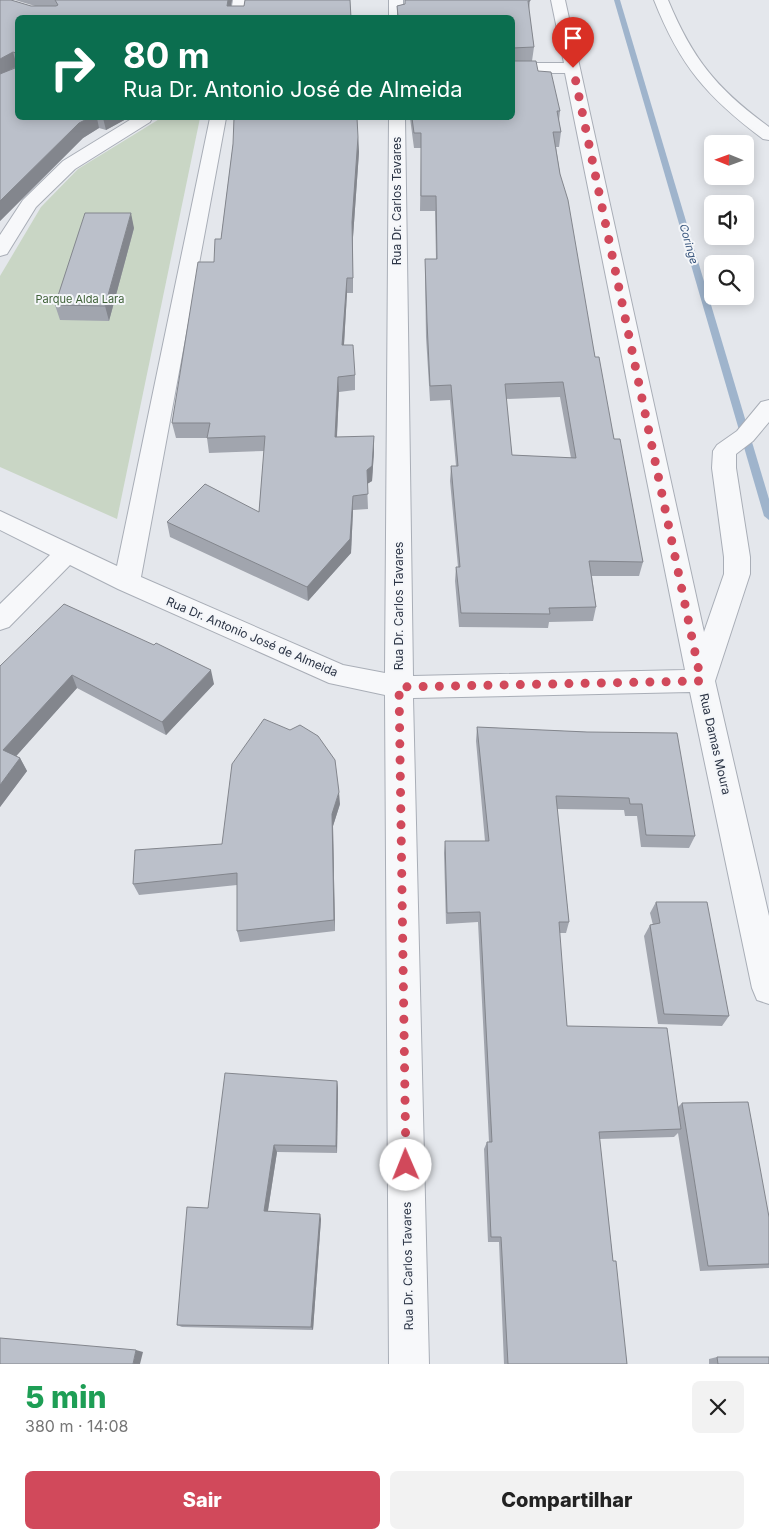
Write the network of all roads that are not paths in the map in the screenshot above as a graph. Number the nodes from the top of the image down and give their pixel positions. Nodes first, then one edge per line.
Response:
1 (240, 0) edge
2 (396, 0) edge
3 (558, 0) edge
4 (661, 0) edge
5 (238, 15) edge
6 (396, 15) edge
7 (515, 68) edge
8 (573, 68) junction
9 (141, 120) edge
10 (218, 120) edge
11 (397, 120) edge
12 (769, 135) edge
13 (0, 250) edge
14 (769, 407) edge
15 (0, 520) edge
16 (67, 553) junction
17 (127, 582) junction
18 (0, 620) edge
19 (701, 681) junction
20 (399, 687) junction
21 (769, 988) edge
22 (410, 1364) edge

1 - 5 street
2 - 6 street
3 - 8 street, Rua Damas Moura
4 - 12 street
7 - 8 street
8 - 19 street, Rua Damas Moura
9 - 13 street
10 - 17 street
11 - 20 street, Rua Dr. Carlos Tavares
14 - 19 street
15 - 16 street, Rua Dr. Antonio José de Almeida
16 - 17 street, Rua Dr. Antonio José de Almeida
16 - 18 street
17 - 20 street, Rua Dr. Antonio José de Almeida
19 - 20 street, Rua Dr. Antonio José de Almeida
19 - 21 street, Rua Damas Moura
20 - 22 street, Rua Dr. Carlos Tavares

